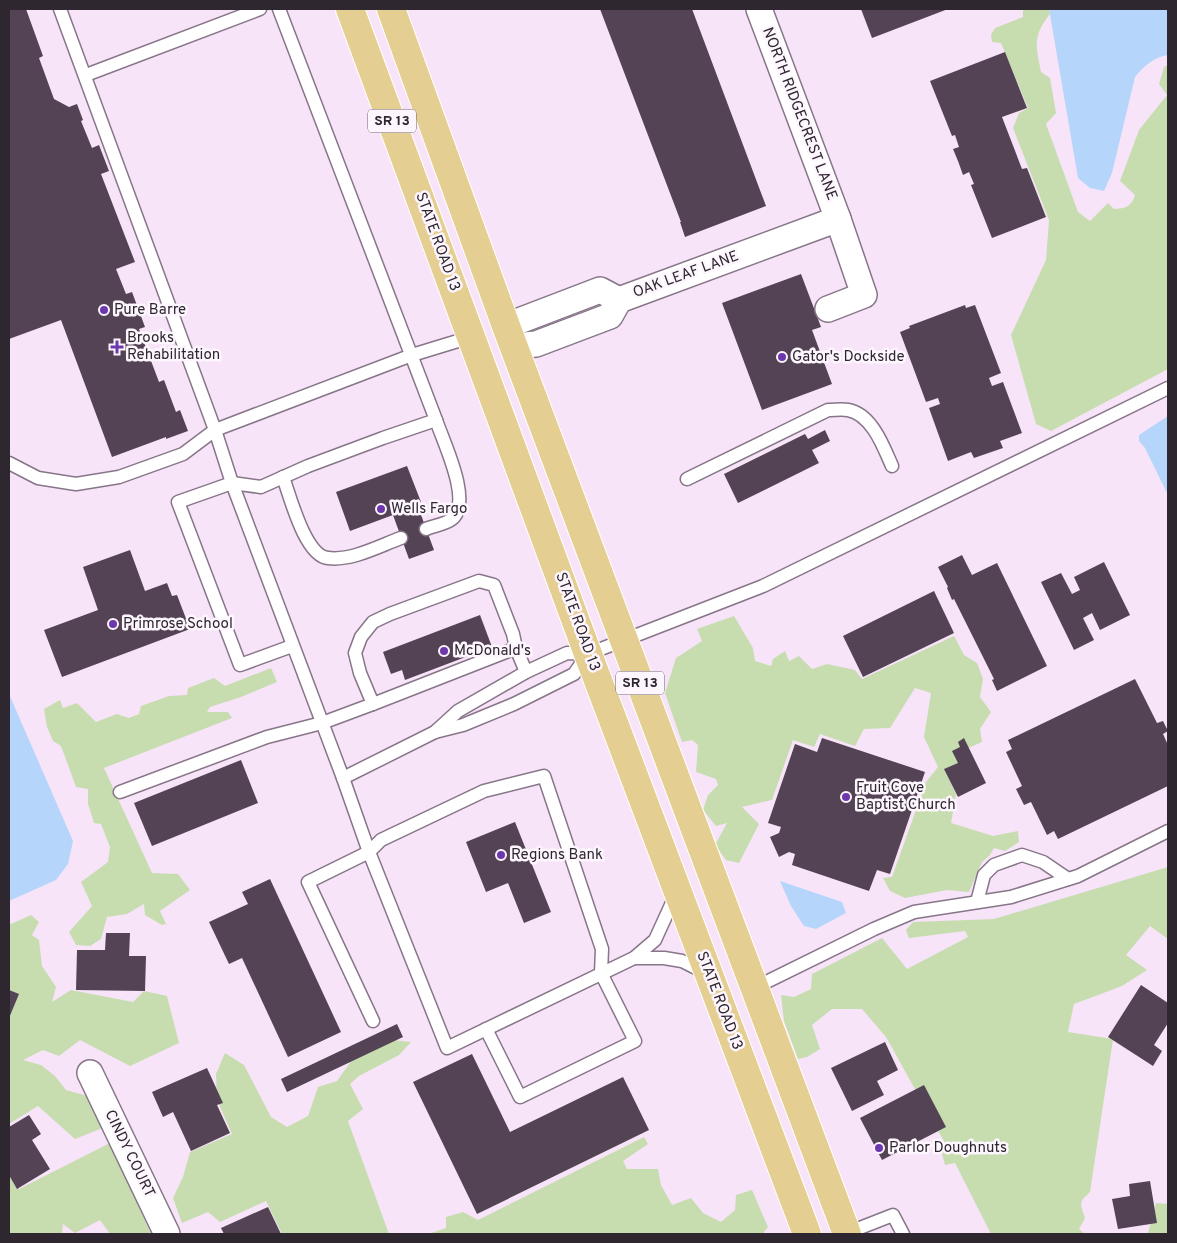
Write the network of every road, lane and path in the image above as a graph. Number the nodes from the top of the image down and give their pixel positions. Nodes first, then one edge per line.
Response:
1 (60, 9) edge
2 (260, 9) edge
3 (279, 9) edge
4 (759, 9) edge
5 (347, 11) edge
6 (390, 12) edge
7 (86, 75) junction
8 (838, 219) junction
9 (828, 309) dead end
10 (510, 336) junction
11 (471, 337) junction
12 (412, 355) junction
13 (1168, 388) edge
14 (436, 420) junction
15 (215, 430) junction
16 (9, 463) edge
17 (892, 466) dead end
18 (283, 477) junction
19 (686, 479) dead end
20 (232, 482) junction
21 (426, 529) dead end
22 (401, 538) dead end
23 (624, 640) junction
24 (292, 646) junction
25 (516, 648) junction
26 (588, 654) junction
27 (526, 672) junction
28 (373, 704) junction
29 (322, 723) junction
30 (435, 732) junction
31 (342, 778) junction
32 (120, 792) dead end
33 (1168, 831) edge
34 (369, 852) junction
35 (1068, 879) junction
36 (678, 891) junction
37 (978, 902) junction
38 (634, 958) junction
39 (602, 973) junction
40 (709, 975) junction
41 (754, 988) junction
42 (373, 1021) dead end
43 (486, 1029) junction
44 (90, 1073) dead end
45 (168, 1234) edge
46 (807, 1234) edge
47 (846, 1234) edge
48 (903, 1234) edge

1 - 7 lane
2 - 7 lane
3 - 12 lane
4 - 8 street, NORTH RIDGECREST LANE
5 - 11 main road, STATE ROAD 13 / SR 13
6 - 10 main road, SR 13
7 - 15 lane
8 - 9 street, NORTH RIDGECREST LANE
8 - 10 street, OAK LEAF LANE
10 - 11 main road
10 - 23 main road, SR 13
11 - 12 lane
11 - 26 main road, STATE ROAD 13 / SR 13
12 - 14 lane
12 - 15 lane
13 - 23 lane
14 - 18 lane
14 - 21 lane
15 - 16 lane
15 - 20 lane
17 - 19 lane
18 - 20 lane
18 - 22 lane
20 - 24 lane
20 - 24 lane
23 - 26 lane
23 - 41 main road, SR 13
24 - 29 lane
25 - 27 lane
25 - 28 lane
25 - 28 lane
26 - 27 lane
26 - 30 lane
26 - 36 main road, STATE ROAD 13 / SR 13
27 - 30 lane
28 - 29 lane
29 - 31 lane
29 - 32 lane
30 - 31 lane
31 - 34 lane
33 - 35 lane
34 - 39 lane
34 - 42 lane
34 - 43 lane
35 - 37 lane
35 - 37 lane
36 - 38 lane
36 - 40 main road, STATE ROAD 13 / SR 13
37 - 41 lane
38 - 39 lane
38 - 40 lane
39 - 43 lane
39 - 43 lane
40 - 46 main road, STATE ROAD 13 / SR 13
41 - 47 main road, SR 13
44 - 45 street, CINDY COURT
47 - 48 lane

